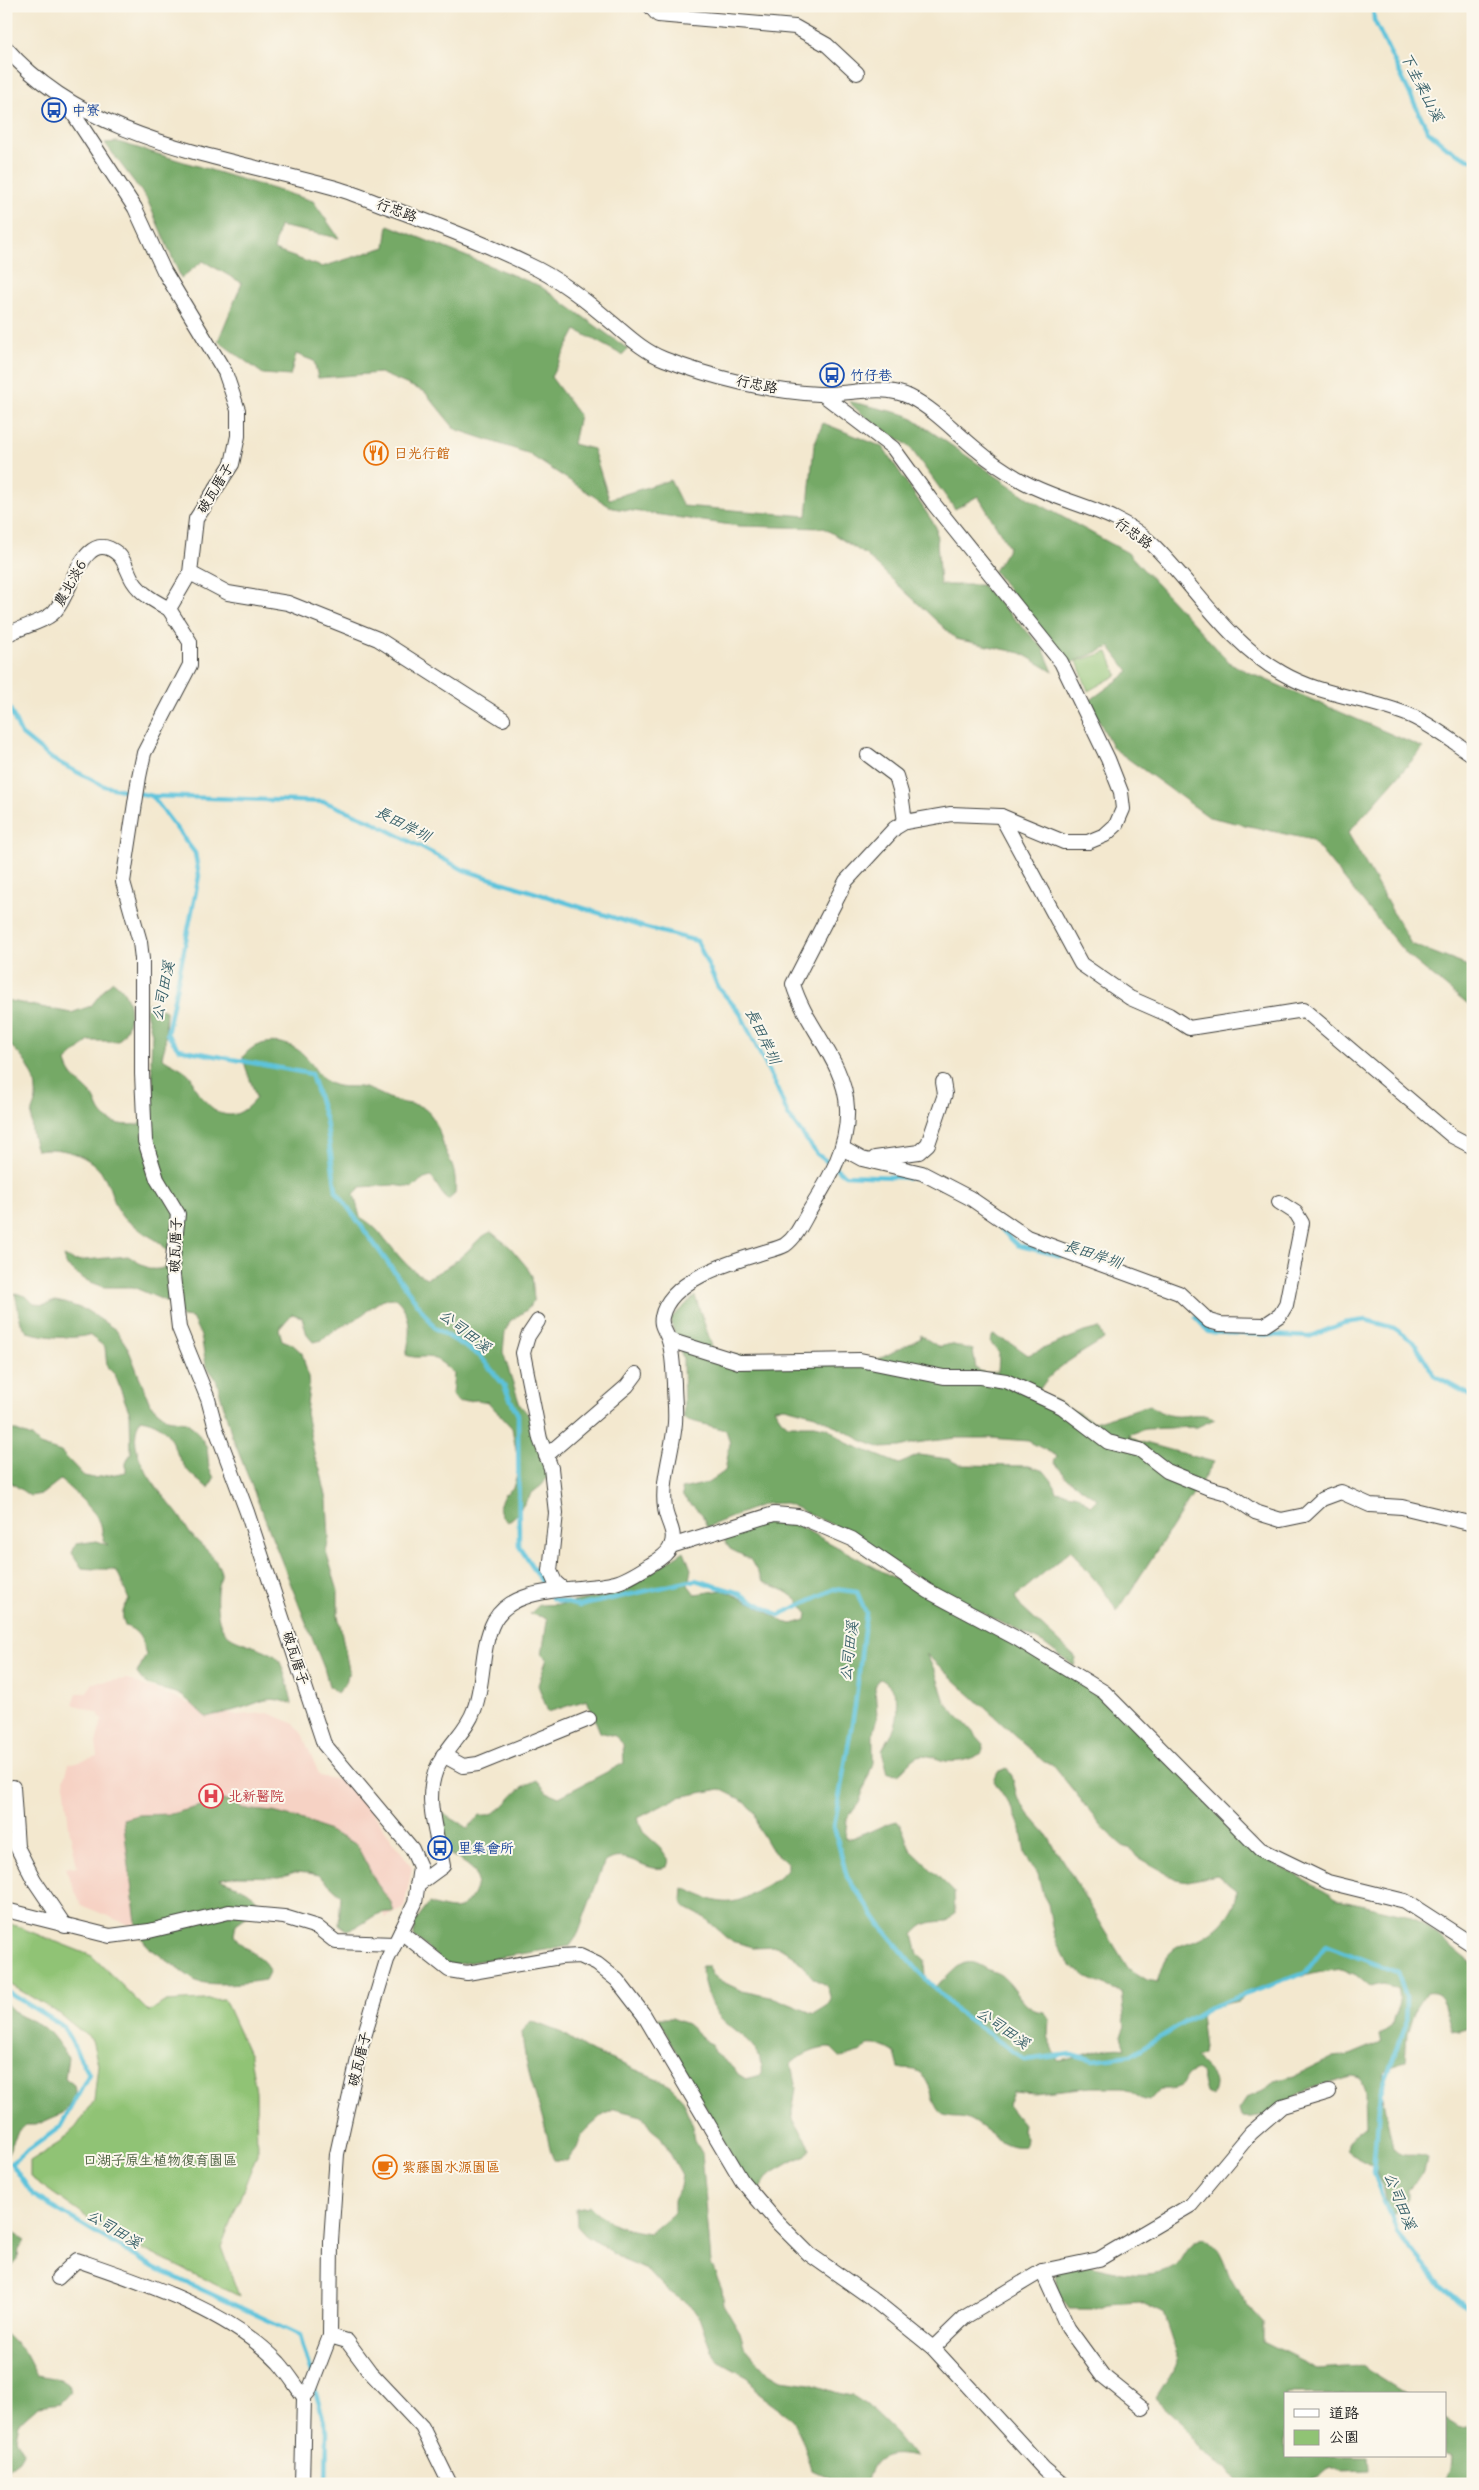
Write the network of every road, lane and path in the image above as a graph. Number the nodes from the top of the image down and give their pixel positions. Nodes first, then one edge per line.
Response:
1 (650, 6) edge
2 (6, 48) edge
3 (857, 73) dead end
4 (65, 101) junction
5 (822, 394) junction
6 (190, 573) junction
7 (169, 609) junction
8 (6, 635) edge
9 (503, 719) dead end
10 (868, 755) dead end
11 (1473, 755) edge
12 (1001, 816) junction
13 (905, 822) junction
14 (942, 1082) dead end
15 (1473, 1147) edge
16 (840, 1152) junction
17 (862, 1159) junction
18 (1279, 1202) dead end
19 (538, 1321) dead end
20 (669, 1340) junction
21 (636, 1374) dead end
22 (546, 1456) junction
23 (1473, 1524) edge
24 (671, 1546) junction
25 (560, 1588) junction
26 (590, 1719) dead end
27 (443, 1755) junction
28 (13, 1787) dead end
29 (417, 1885) junction
30 (6, 1910) edge
31 (65, 1926) junction
32 (398, 1938) junction
33 (1473, 1945) edge
34 (1329, 2092) dead end
35 (1042, 2272) junction
36 (58, 2278) dead end
37 (330, 2336) junction
38 (933, 2348) junction
39 (307, 2394) junction
40 (1143, 2408) dead end
41 (302, 2484) edge
42 (450, 2484) edge
43 (1062, 2484) edge

1 - 3 street
2 - 4 street, 行忠路
4 - 5 street, 行忠路
4 - 6 street, 破瓦厝子
5 - 11 street, 行忠路
5 - 12 street
6 - 7 street, 破瓦厝子
6 - 9 street
7 - 8 street, 農北淡6 / 農北淡6
7 - 29 street, 破瓦厝子
10 - 13 street
12 - 13 street
12 - 15 street
13 - 16 street
14 - 17 street
16 - 17 street
16 - 20 street
17 - 18 street
19 - 22 street
20 - 23 street
20 - 24 street
21 - 22 street
22 - 25 street
24 - 25 street
24 - 33 street
25 - 27 street
26 - 27 street
27 - 29 street
28 - 31 street
29 - 32 street, 破瓦厝子
30 - 31 street
31 - 32 street
32 - 37 street, 破瓦厝子
32 - 38 street
34 - 35 street
35 - 38 street
35 - 40 street
36 - 39 street
37 - 39 street, 破瓦厝子
37 - 42 street
38 - 43 street
39 - 41 street, 破瓦厝子

